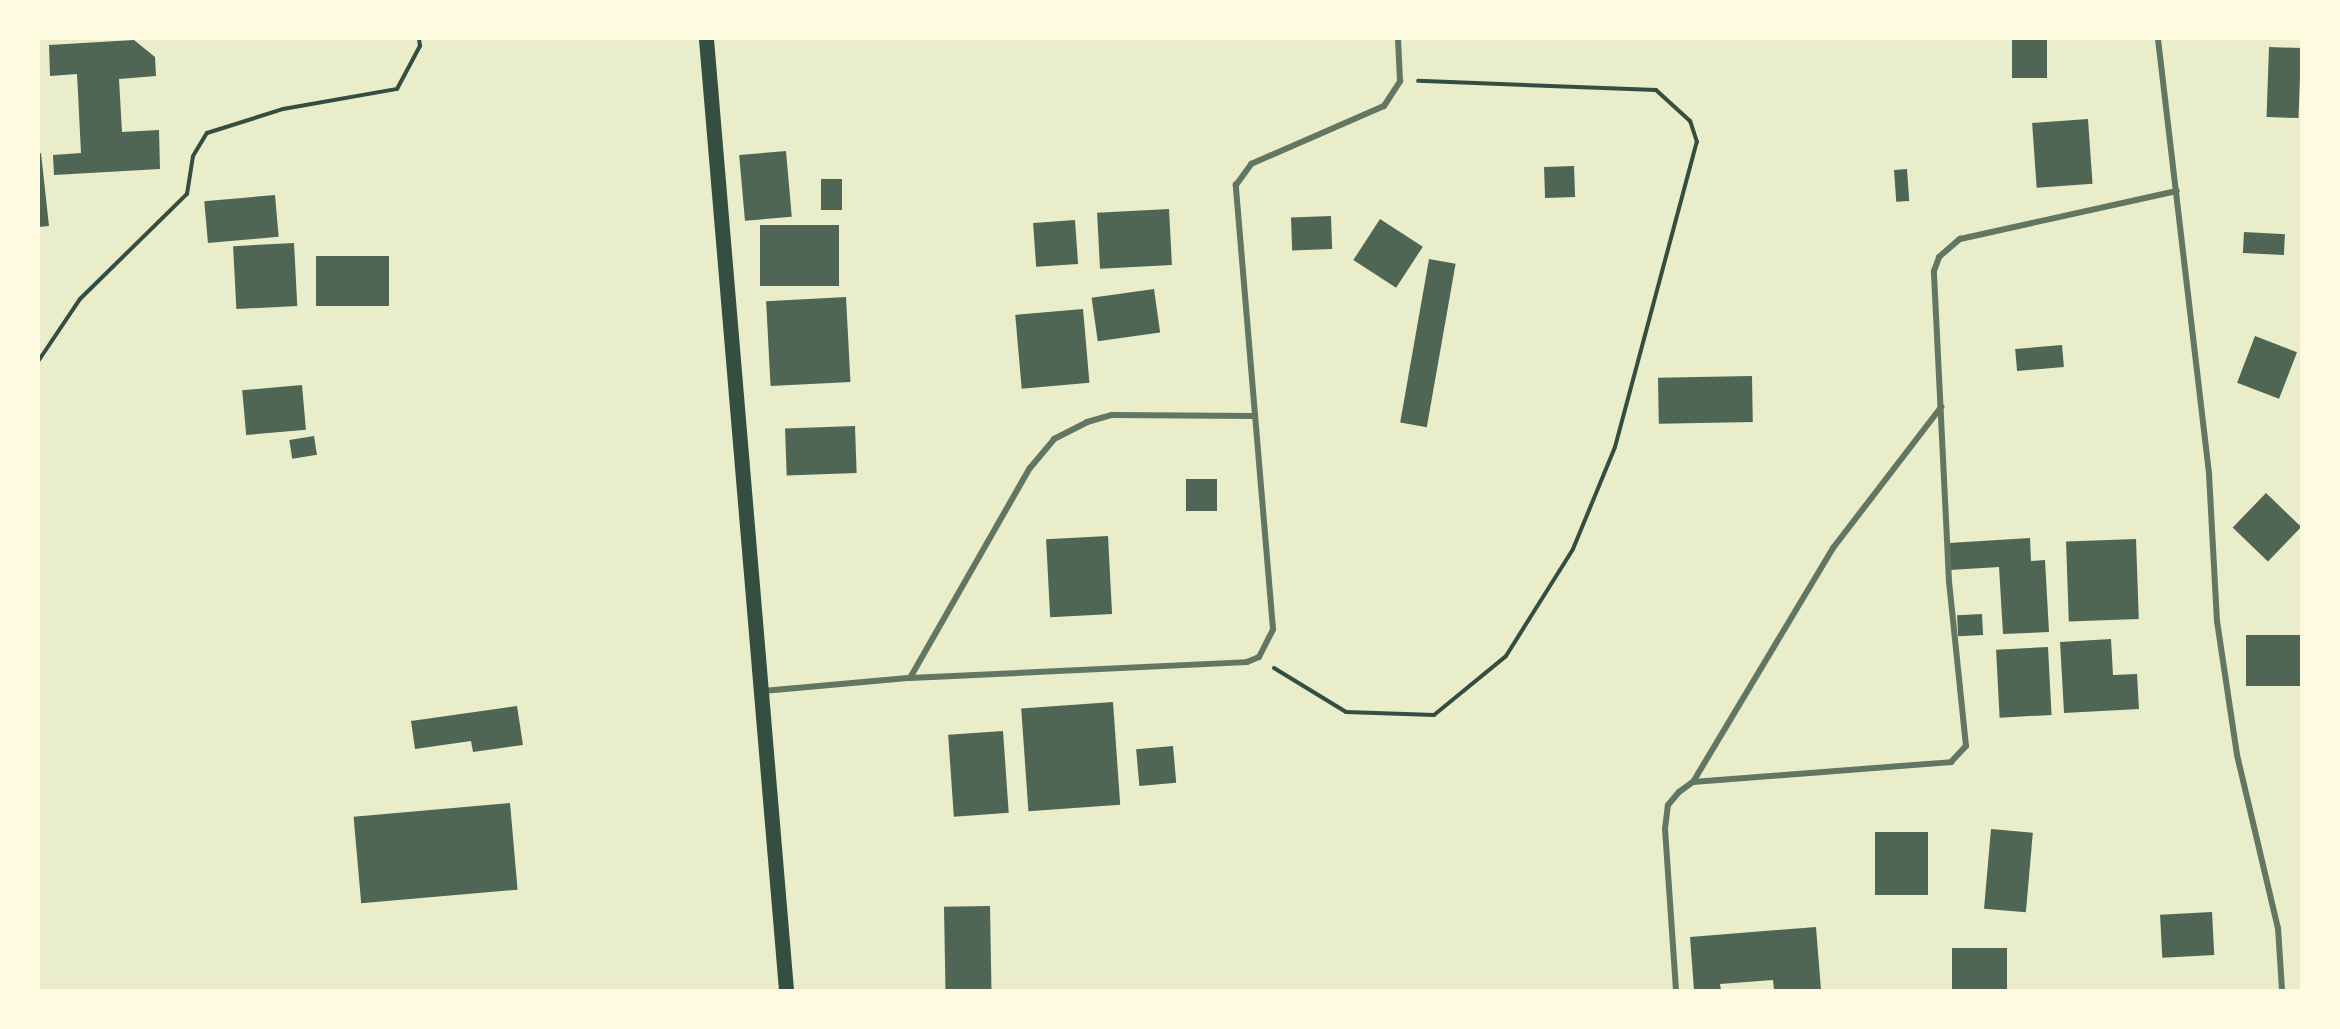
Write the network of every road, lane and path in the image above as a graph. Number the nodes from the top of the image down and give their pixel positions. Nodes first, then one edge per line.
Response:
1 (419, 39) edge
2 (706, 39) edge
3 (1398, 39) edge
4 (2158, 39) edge
5 (1400, 81) junction
6 (2177, 191) junction
7 (39, 360) edge
8 (1941, 406) junction
9 (1254, 416) junction
10 (1259, 657) junction
11 (910, 678) junction
12 (762, 692) junction
13 (1693, 782) junction
14 (786, 990) edge
15 (1676, 990) edge
16 (2282, 990) edge

1 - 7 path
2 - 12 main road
3 - 5 street
4 - 6 street
5 - 9 street
5 - 10 path
6 - 8 street
6 - 16 street
8 - 13 street
8 - 13 street
9 - 10 street
9 - 11 street
10 - 11 street
11 - 12 street
12 - 14 main road
13 - 15 street

